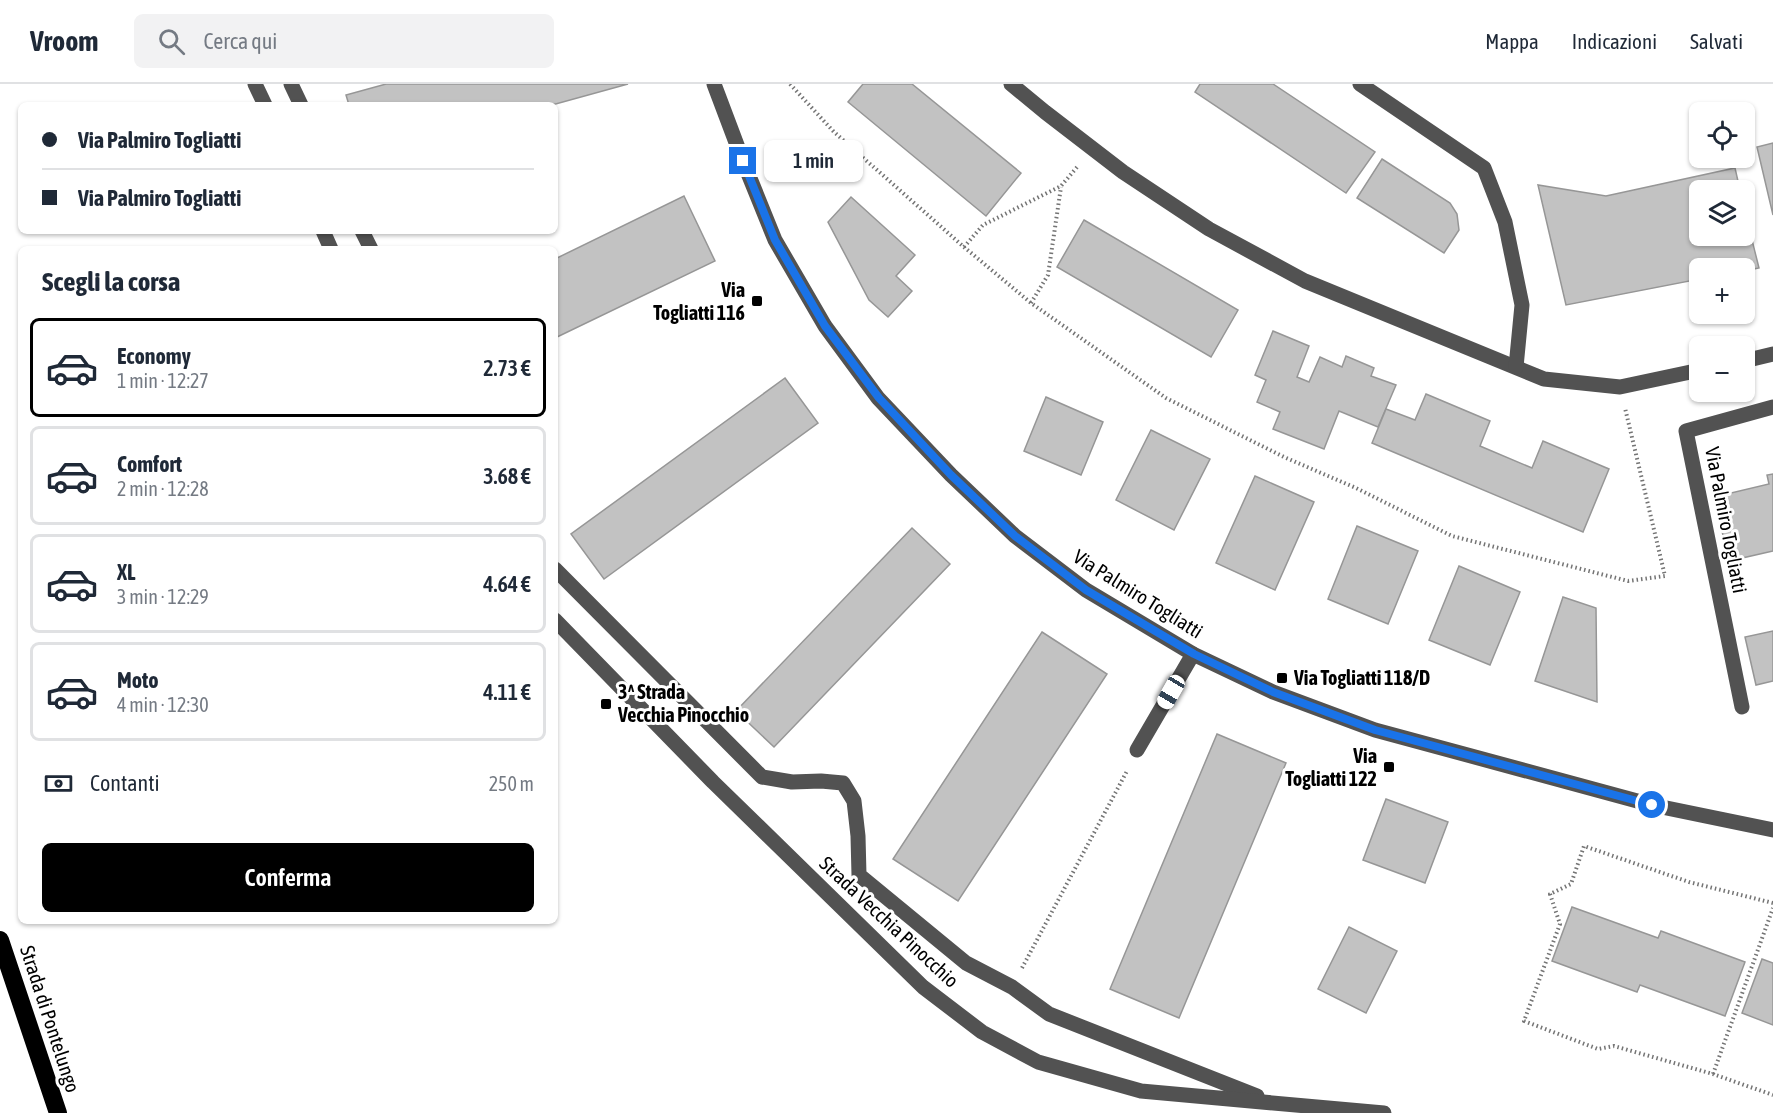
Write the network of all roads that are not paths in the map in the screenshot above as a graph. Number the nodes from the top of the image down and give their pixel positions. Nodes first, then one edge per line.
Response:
1 (255, 84) edge
2 (291, 84) edge
3 (714, 84) edge
4 (1011, 84) edge
5 (1360, 84) edge
6 (264, 102) edge
7 (300, 102) edge
8 (1773, 354) edge
9 (1755, 358) edge
10 (1516, 367) junction
11 (1689, 372) edge
12 (1773, 407) edge
13 (558, 572) edge
14 (558, 623) edge
15 (1194, 654) junction
16 (1742, 706) dead end
17 (1137, 750) road end
18 (1773, 830) edge
19 (0, 940) edge
20 (1274, 1102) junction
21 (58, 1113) edge
22 (1384, 1113) edge

1 - 6 street
2 - 7 street
3 - 15 street, Via Palmiro Togliatti
4 - 10 street
5 - 10 street
8 - 9 street
10 - 11 street
12 - 16 street, Via Palmiro Togliatti
13 - 20 street
14 - 20 street, Strada Vecchia Pinocchio
15 - 17 street
15 - 18 street, Via Palmiro Togliatti
19 - 21 highway, Strada di Pontelungo
20 - 22 street, Strada Vecchia Pinocchio

